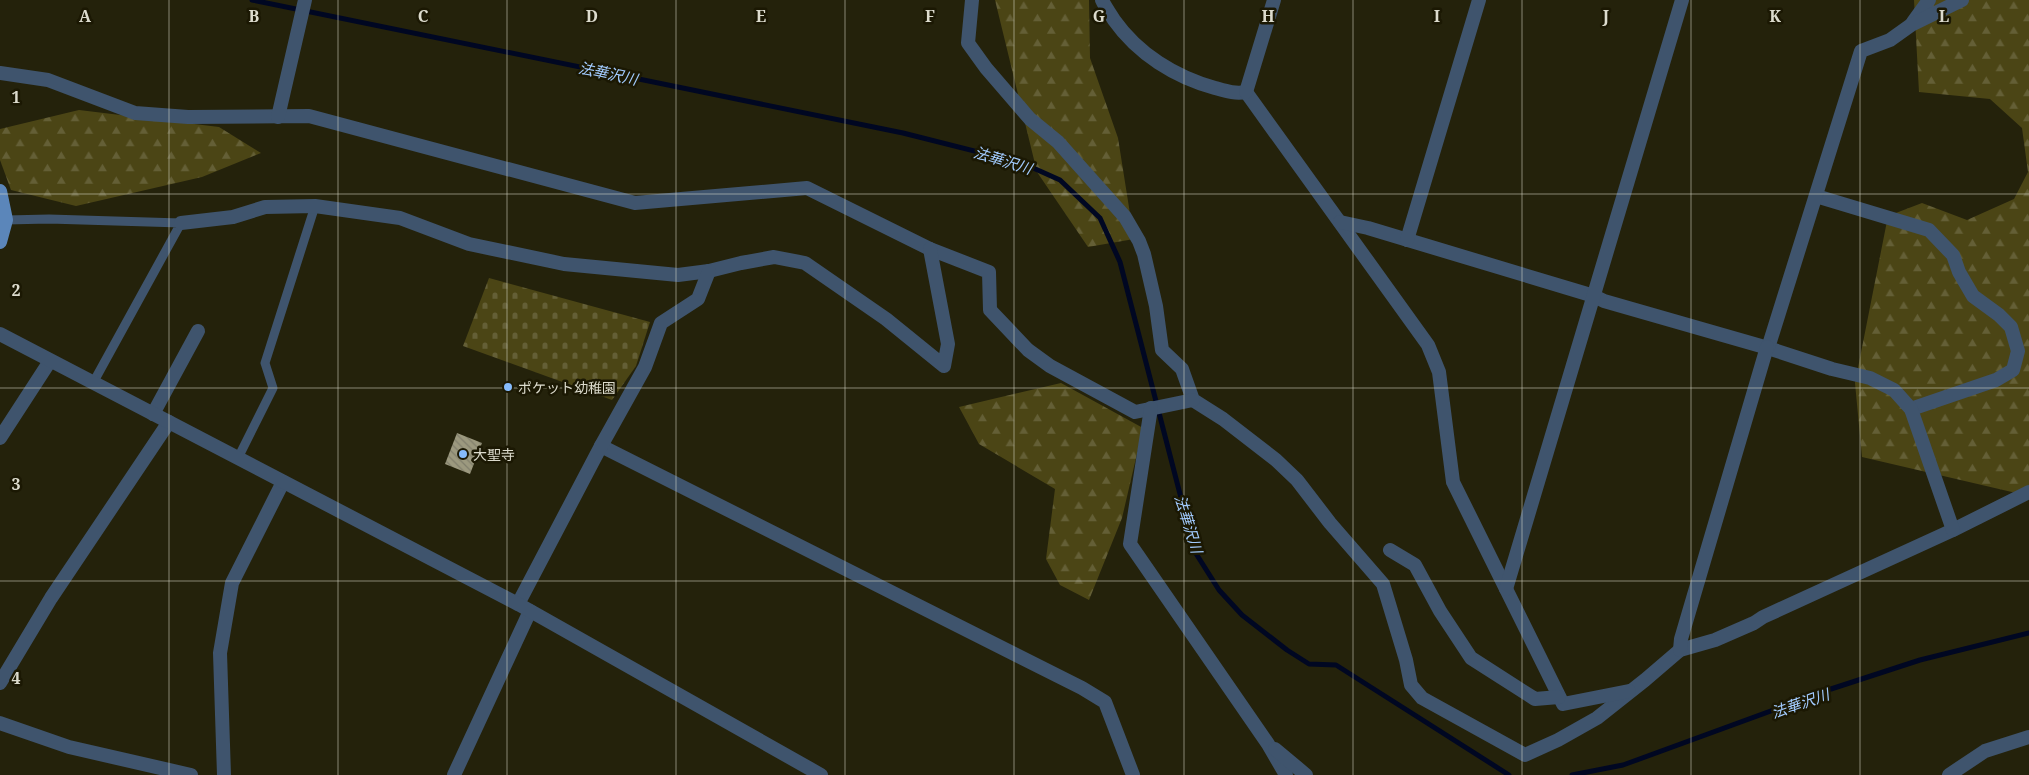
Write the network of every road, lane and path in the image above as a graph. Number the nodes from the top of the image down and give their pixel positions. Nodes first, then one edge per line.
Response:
1 (305, 0) edge
2 (972, 0) edge
3 (1102, 0) edge
4 (1274, 0) edge
5 (1479, 0) edge
6 (1682, 0) edge
7 (1929, 0) edge
8 (1962, 0) edge
9 (1911, 25) junction
10 (0, 72) edge
11 (1246, 92) junction
12 (278, 117) junction
13 (0, 191) edge
14 (1816, 196) junction
15 (316, 206) junction
16 (6, 220) junction
17 (1340, 222) junction
18 (181, 224) junction
19 (1407, 240) junction
20 (0, 242) edge
21 (930, 248) junction
22 (709, 272) junction
23 (1594, 296) junction
24 (198, 331) dead end
25 (0, 334) edge
26 (1767, 348) junction
27 (50, 360) junction
28 (93, 382) junction
29 (1193, 400) junction
30 (1150, 408) junction
31 (1911, 409) junction
32 (153, 414) junction
33 (169, 422) junction
34 (0, 438) edge
35 (601, 446) junction
36 (238, 458) junction
37 (283, 482) junction
38 (2029, 492) edge
39 (1953, 530) junction
40 (1390, 550) dead end
41 (1506, 589) junction
42 (524, 608) junction
43 (1680, 650) junction
44 (0, 683) edge
45 (1632, 690) junction
46 (1559, 697) junction
47 (0, 723) edge
48 (2029, 737) edge
49 (1268, 744) junction
50 (191, 775) edge
51 (224, 775) edge
52 (454, 775) edge
53 (821, 775) edge
54 (1133, 775) edge
55 (1286, 775) edge
56 (1306, 775) edge
57 (1949, 775) edge

1 - 12 street
2 - 29 street
3 - 11 street
4 - 11 street
5 - 19 street
6 - 23 street
7 - 9 street
8 - 9 street
9 - 14 street
10 - 12 street
11 - 17 street
12 - 21 street
13 - 16 main road
14 - 26 street
14 - 31 street
15 - 18 street
15 - 22 street
15 - 36 lane
16 - 18 lane
16 - 20 main road
17 - 19 street
17 - 41 street
18 - 28 lane
19 - 23 street
21 - 22 street
21 - 30 street
22 - 35 street
23 - 26 street
23 - 41 street
24 - 32 street
25 - 27 street
26 - 31 street
26 - 43 street
27 - 28 street
27 - 34 street
28 - 32 street
29 - 30 street
29 - 45 street
30 - 49 street
31 - 39 street
32 - 33 street
33 - 36 street
33 - 44 street
35 - 42 street
35 - 54 street
36 - 37 street
37 - 42 street
37 - 51 street
38 - 39 street
39 - 43 street
40 - 46 street
41 - 46 street
42 - 52 street
42 - 53 street
43 - 45 street
45 - 46 street
47 - 50 street
48 - 57 street
49 - 55 street
49 - 56 street

